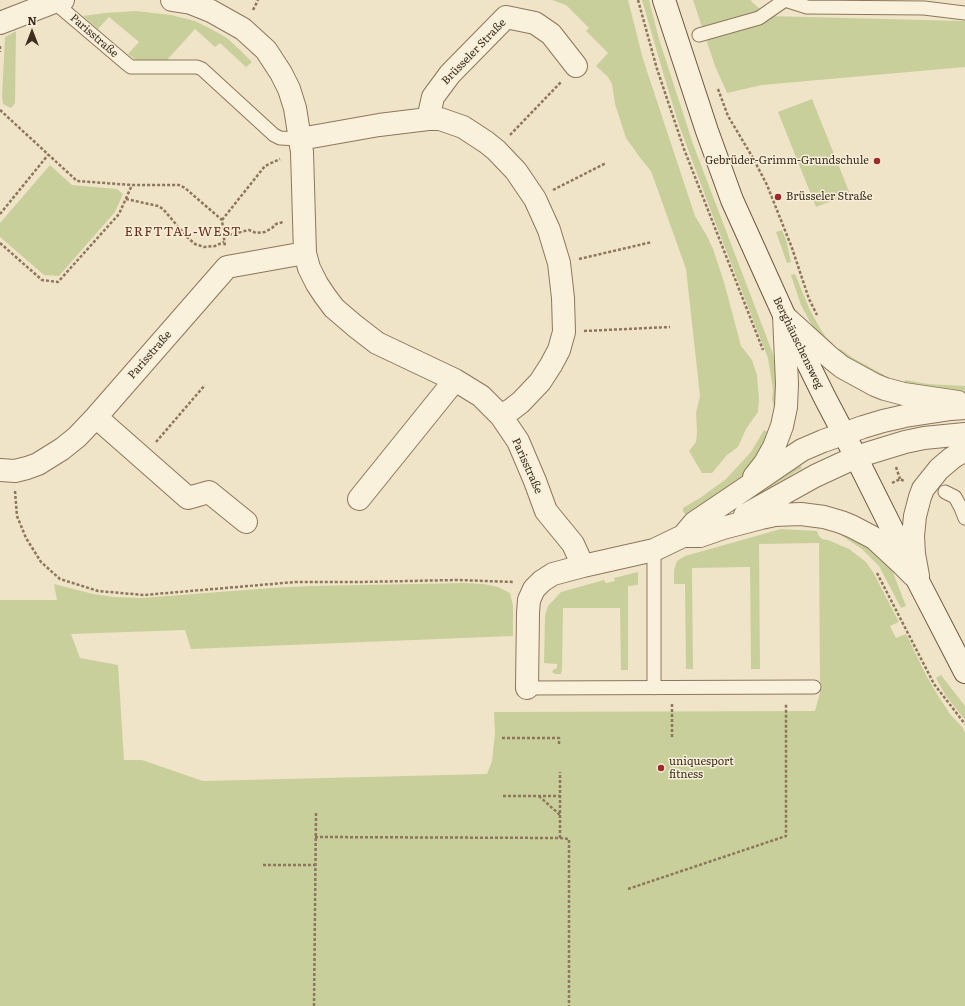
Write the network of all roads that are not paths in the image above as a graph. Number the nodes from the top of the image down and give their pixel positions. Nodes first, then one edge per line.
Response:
1 (172, 0) edge
2 (664, 0) edge
3 (785, 0) edge
4 (59, 1) edge
5 (965, 13) edge
6 (0, 23) edge
7 (699, 35) dead end
8 (576, 66) road end
9 (428, 118) junction
10 (301, 146) junction
11 (305, 253) junction
12 (784, 315) junction
13 (455, 380) junction
14 (965, 403) edge
15 (965, 408) edge
16 (501, 416) junction
17 (96, 417) junction
18 (844, 433) junction
19 (965, 434) edge
20 (965, 450) edge
21 (856, 457) junction
22 (7, 470) edge
23 (746, 488) junction
24 (945, 492) dead end
25 (359, 499) dead end
26 (965, 518) edge
27 (246, 522) dead end
28 (723, 528) junction
29 (683, 536) junction
30 (654, 550) junction
31 (583, 566) junction
32 (919, 583) junction
33 (965, 672) edge
34 (814, 686) dead end
35 (526, 688) joint
36 (654, 688) junction

1 - 10 street, Parisstraße
2 - 12 street, Berghäuschensweg
3 - 5 lane
3 - 7 lane
4 - 6 street, Parisstraße
4 - 10 lane, Parisstraße
8 - 9 street, Brüsseler Straße
9 - 10 street
9 - 16 street
10 - 11 street, Parisstraße
11 - 13 street, Parisstraße
11 - 17 street, Parisstraße
12 - 14 street
12 - 18 street, Berghäuschensweg
12 - 23 street
13 - 16 street, Parisstraße
13 - 25 street
15 - 18 street
16 - 31 street, Parisstraße
17 - 22 street, Parisstraße
17 - 27 street
18 - 21 street, Berghäuschensweg
18 - 23 street
19 - 21 street
20 - 32 street
21 - 28 street
21 - 32 street, Berghäuschensweg
23 - 29 street
24 - 26 lane
28 - 29 street
28 - 32 street
29 - 30 street
30 - 31 street
30 - 36 lane
31 - 35 street
32 - 33 street, Berghäuschensweg
34 - 36 lane
35 - 36 lane

